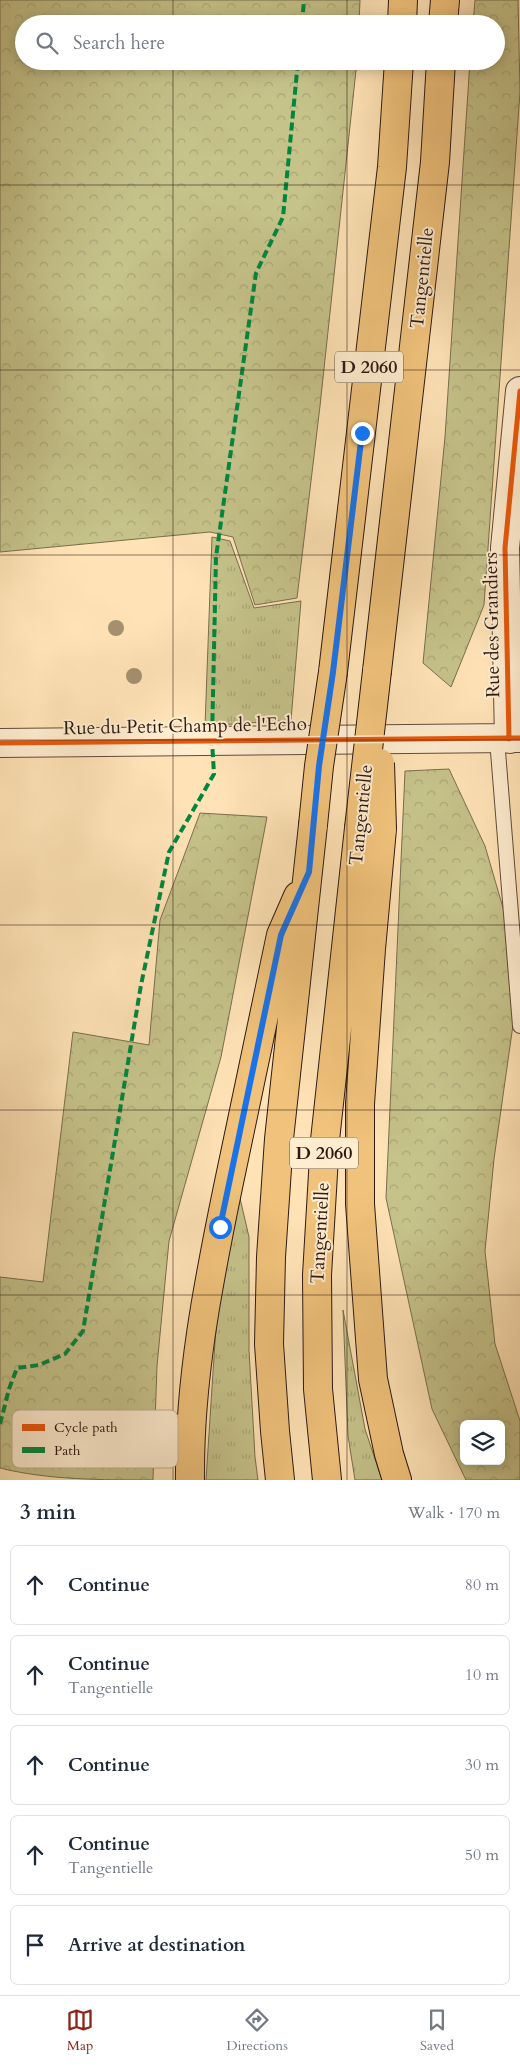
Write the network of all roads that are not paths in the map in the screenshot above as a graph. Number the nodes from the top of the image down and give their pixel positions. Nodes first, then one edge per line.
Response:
1 (403, 0) edge
2 (445, 0) edge
3 (402, 15) edge
4 (444, 15) edge
5 (398, 70) edge
6 (440, 70) edge
7 (520, 391) edge
8 (508, 738) edge
9 (0, 743) edge
10 (371, 828) junction
11 (309, 872) junction
12 (520, 1026) edge
13 (190, 1480) edge
14 (280, 1480) edge
15 (327, 1480) edge
16 (397, 1480) edge

1 - 3 main road
2 - 4 main road
5 - 11 main road, D 2060, bridge
6 - 10 main road, Tangentielle / D 2060, bridge
7 - 8 street, Rue des Grandiers
8 - 9 street, Rue du Petit Champ de l'Echo
8 - 12 lane
10 - 15 main road, Tangentielle / D 2060
10 - 16 main road
11 - 13 main road
11 - 14 main road, D 2060

